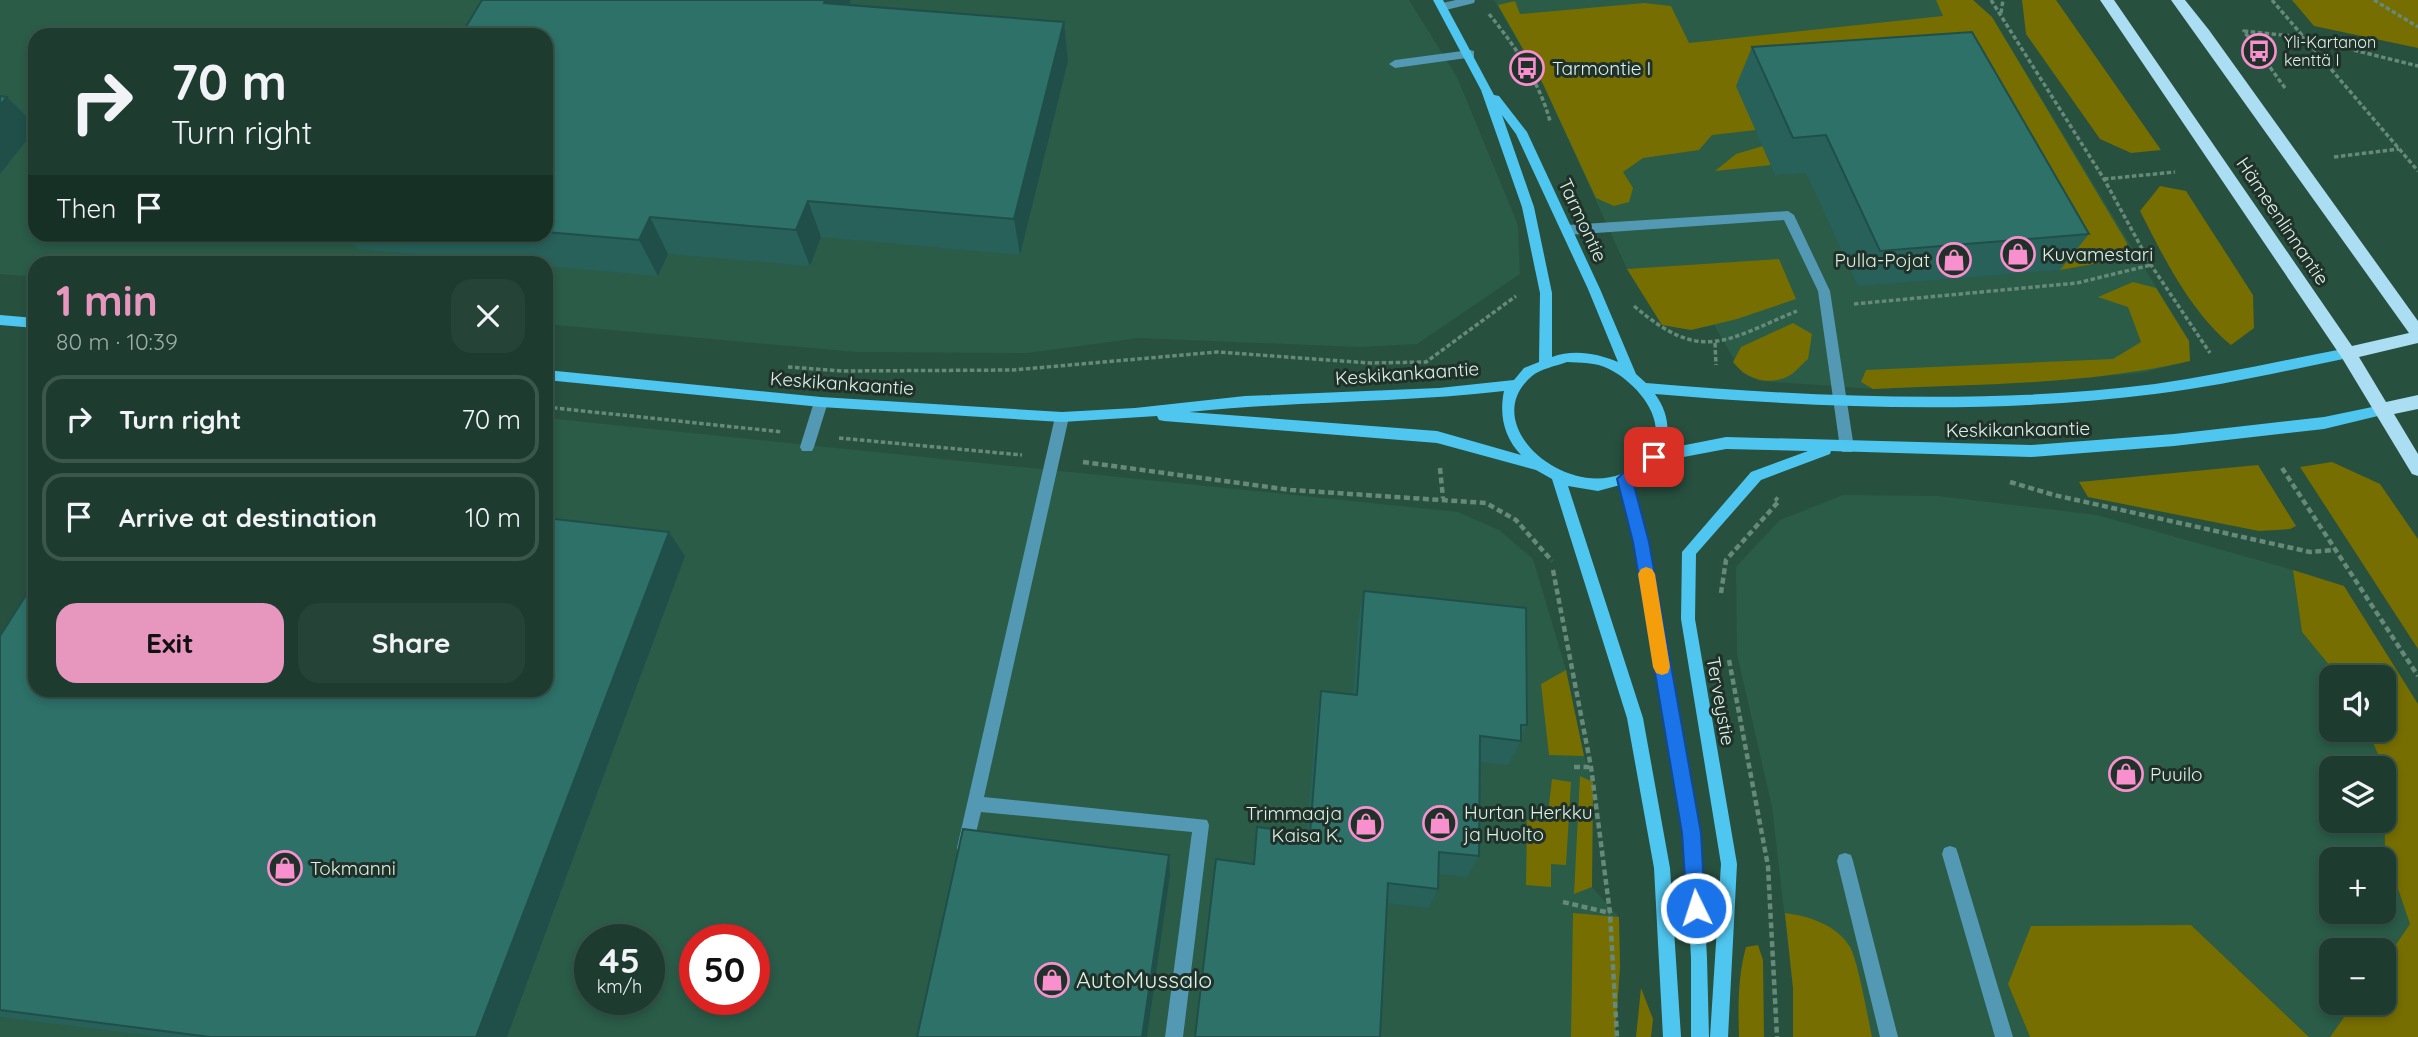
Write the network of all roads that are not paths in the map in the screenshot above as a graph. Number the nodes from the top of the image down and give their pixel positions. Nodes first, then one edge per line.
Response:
1 (1470, 0) edge
2 (2107, 0) edge
3 (2178, 0) edge
4 (1440, 4) edge
5 (1470, 54) junction
6 (1395, 64) dead end
7 (1488, 90) junction
8 (1567, 230) junction
9 (0, 320) edge
10 (28, 322) edge
11 (2418, 335) edge
12 (2348, 353) junction
13 (1545, 361) junction
14 (1630, 374) junction
15 (553, 376) edge
16 (1514, 385) junction
17 (1645, 388) junction
18 (1840, 400) junction
19 (821, 402) junction
20 (2418, 402) edge
21 (2382, 410) junction
22 (1135, 413) junction
23 (1062, 417) junction
24 (809, 441) road end
25 (1839, 448) junction
26 (1654, 457) junction
27 (1538, 466) junction
28 (2418, 468) edge
29 (1558, 477) junction
30 (1625, 479) junction
31 (974, 804) junction
32 (1951, 854) dead end
33 (1845, 861) dead end
34 (960, 869) edge
35 (1174, 1037) edge
36 (1672, 1037) edge
37 (1700, 1037) edge
38 (1719, 1037) edge
39 (1889, 1037) edge
40 (2004, 1037) edge

1 - 4 lane
2 - 12 main road, Hämeenlinnantie
3 - 11 main road
4 - 5 main road, Tarmontie
5 - 6 lane
5 - 7 main road, Tarmontie
7 - 8 main road, Tarmontie
7 - 13 main road, Tarmontie
8 - 14 main road, Tarmontie
8 - 18 lane
9 - 10 main road
11 - 12 main road
12 - 18 main road, Keskikankaantie
12 - 21 main road, Hämeenlinnantie
13 - 14 main road
13 - 16 main road
14 - 17 main road
15 - 19 main road, Keskikankaantie
16 - 22 main road, Keskikankaantie
16 - 27 main road
17 - 18 main road, Keskikankaantie
17 - 26 main road
18 - 25 lane
19 - 23 main road, Keskikankaantie
19 - 24 lane
20 - 21 main road
21 - 25 main road, Keskikankaantie
21 - 28 main road, Hämeenlinnantie
22 - 23 main road, Keskikankaantie
22 - 27 main road, Keskikankaantie
23 - 31 lane
25 - 26 main road, Keskikankaantie
25 - 38 main road, Terveystie
26 - 30 main road
27 - 29 main road
29 - 30 main road
29 - 36 main road
30 - 37 main road
31 - 34 lane
31 - 35 lane
32 - 40 lane
33 - 39 lane

